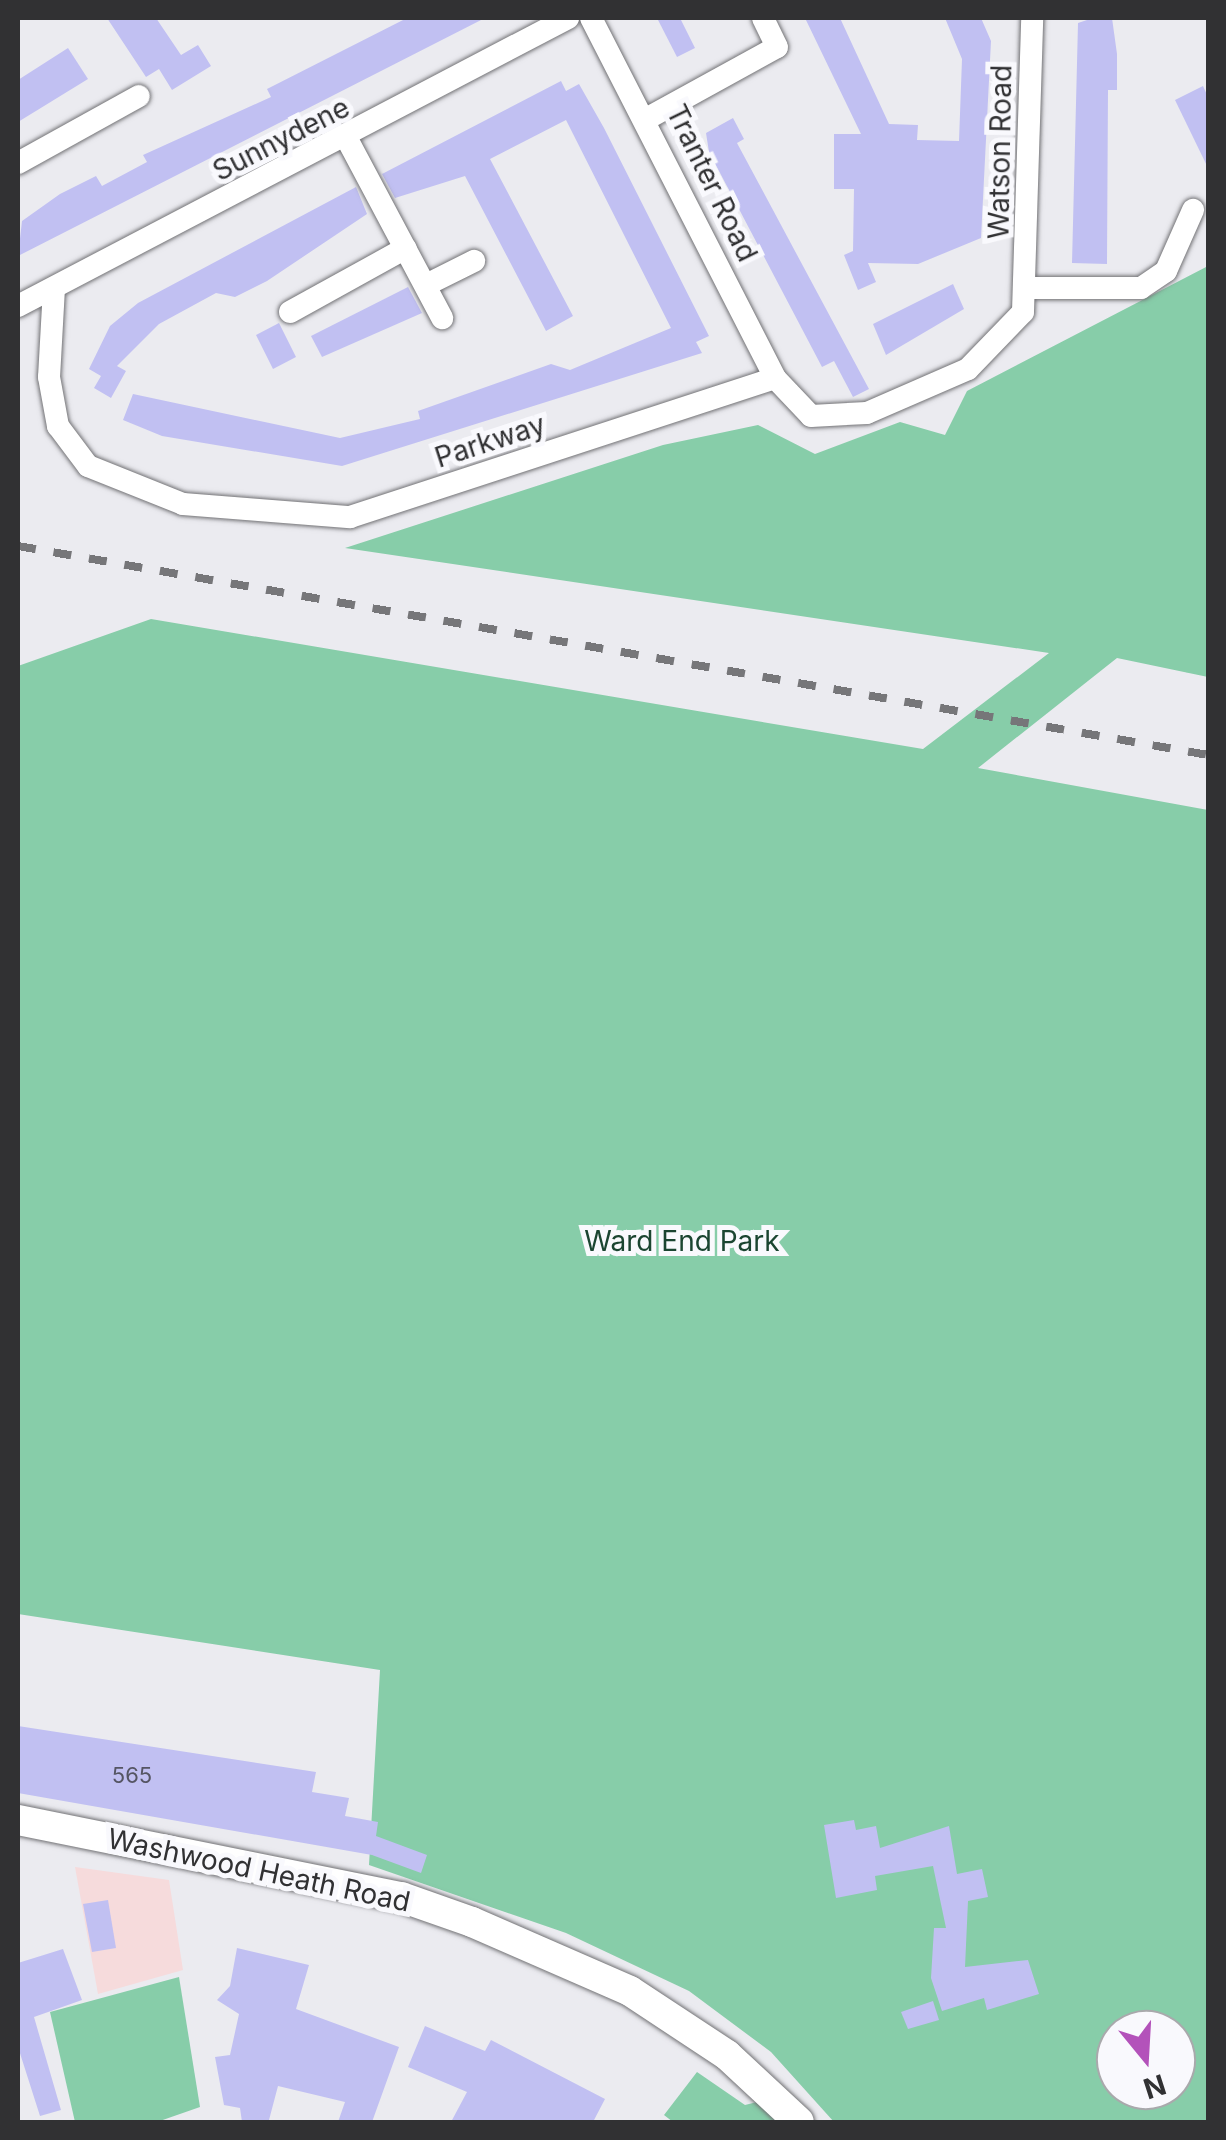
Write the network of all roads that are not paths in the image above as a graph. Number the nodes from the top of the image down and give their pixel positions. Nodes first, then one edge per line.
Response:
1 (568, 18) edge
2 (591, 18) edge
3 (763, 18) edge
4 (1032, 18) edge
5 (139, 96) dead end
6 (648, 118) junction
7 (346, 139) junction
8 (18, 162) edge
9 (1194, 210) dead end
10 (406, 248) junction
11 (474, 261) dead end
12 (426, 285) junction
13 (54, 288) junction
14 (1026, 288) junction
15 (18, 306) edge
16 (290, 312) dead end
17 (442, 318) dead end
18 (775, 378) junction
19 (18, 1820) edge
20 (798, 2122) edge

1 - 7 street, Sunnydene
2 - 6 street, Tranter Road
3 - 6 street
4 - 14 street, Watson Road
5 - 8 street
6 - 18 street, Tranter Road
7 - 10 street
7 - 13 street, Sunnydene
9 - 14 street
10 - 12 street
10 - 16 street
11 - 12 street
12 - 17 street
13 - 15 street, Sunnydene
13 - 18 street, Parkway
14 - 18 street
19 - 20 main road, Washwood Heath Road

